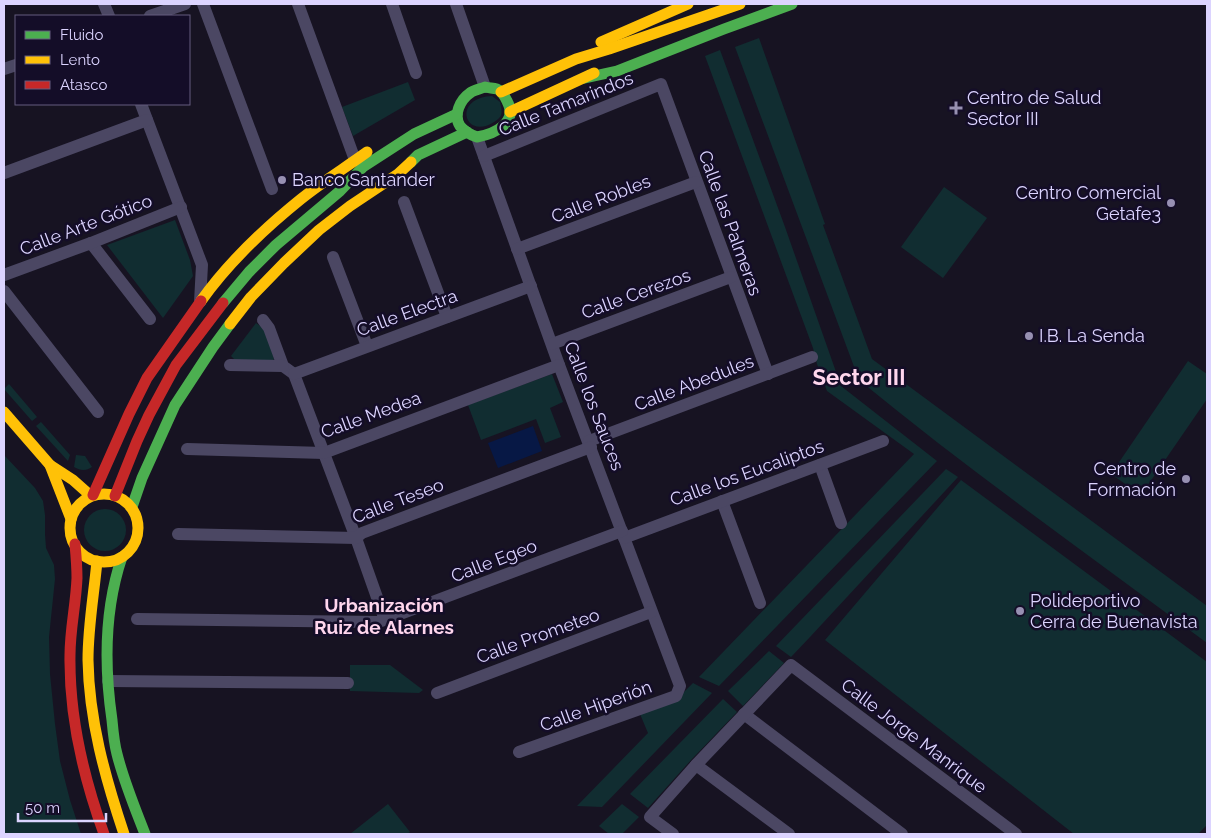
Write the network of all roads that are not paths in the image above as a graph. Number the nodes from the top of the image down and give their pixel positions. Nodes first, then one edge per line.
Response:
1 (185, 4) edge
2 (203, 4) edge
3 (298, 4) edge
4 (392, 4) edge
5 (456, 4) edge
6 (688, 4) edge
7 (740, 4) edge
8 (792, 4) edge
9 (153, 15) edge
10 (703, 17) junction
11 (576, 59) junction
12 (416, 73) dead end
13 (585, 78) junction
14 (661, 84) joint
15 (485, 87) junction
16 (501, 92) junction
17 (141, 105) edge
18 (510, 112) junction
19 (458, 114) junction
20 (147, 120) junction
21 (414, 134) junction
22 (472, 134) junction
23 (418, 155) junction
24 (484, 156) junction
25 (356, 160) junction
26 (4, 173) edge
27 (378, 174) dead end
28 (363, 181) dead end
29 (696, 182) junction
30 (272, 189) dead end
31 (340, 191) junction
32 (404, 202) dead end
33 (181, 207) junction
34 (92, 243) junction
35 (517, 249) junction
36 (333, 257) dead end
37 (202, 265) junction
38 (228, 269) junction
39 (4, 275) edge
40 (732, 277) junction
41 (531, 286) junction
42 (4, 291) edge
43 (200, 302) junction
44 (447, 317) junction
45 (150, 319) dead end
46 (263, 320) dead end
47 (552, 344) junction
48 (367, 346) junction
49 (812, 357) dead end
50 (560, 365) junction
51 (230, 366) dead end
52 (283, 366) junction
53 (294, 374) junction
54 (768, 374) junction
55 (4, 412) edge
56 (98, 412) dead end
57 (883, 441) dead end
58 (590, 444) junction
59 (187, 449) dead end
60 (324, 452) junction
61 (820, 465) junction
62 (50, 466) junction
63 (101, 478) junction
64 (73, 480) junction
65 (92, 496) junction
66 (115, 496) junction
67 (722, 501) junction
68 (132, 507) junction
69 (71, 519) junction
70 (841, 523) dead end
71 (178, 534) dead end
72 (623, 534) junction
73 (356, 538) junction
74 (75, 544) junction
75 (122, 557) junction
76 (97, 561) junction
77 (760, 603) dead end
78 (652, 612) junction
79 (137, 619) dead end
80 (386, 620) junction
81 (108, 681) junction
82 (348, 683) dead end
83 (680, 686) joint
84 (436, 693) dead end
85 (744, 714) junction
86 (519, 752) dead end
87 (696, 765) junction
88 (104, 834) edge
89 (124, 834) edge
90 (145, 834) edge
91 (673, 834) edge
92 (789, 834) edge
93 (902, 834) edge
94 (1016, 834) edge

1 - 9 street
2 - 30 street
3 - 25 street
4 - 12 street
5 - 15 street
6 - 11 main road
7 - 10 main road
8 - 13 main road
10 - 11 main road
10 - 13 main road
11 - 16 main road
13 - 18 main road
14 - 24 street, Calle Tamarindos
14 - 29 street, Calle las Palmeras
15 - 16 main road
15 - 19 main road
16 - 18 main road
17 - 20 street
18 - 22 main road
19 - 21 main road
19 - 22 main road
20 - 26 street
20 - 33 street
21 - 25 main road
21 - 31 main road
22 - 23 main road
22 - 24 street, Calle los Sauces
23 - 27 main road
23 - 68 main road
24 - 35 street, Calle los Sauces
25 - 38 main road
28 - 31 main road
29 - 35 street, Calle Robles
29 - 40 street, Calle las Palmeras
31 - 66 main road
32 - 44 street
33 - 34 street, Calle Arte Gótico
33 - 37 street
34 - 39 street, Calle Arte Gótico
34 - 45 street
35 - 41 street, Calle los Sauces
36 - 48 street
37 - 38 street
37 - 43 street
38 - 43 main road
40 - 47 street, Calle Cerezos
40 - 54 street, Calle las Palmeras
41 - 44 street, Calle Electra
41 - 47 street, Calle los Sauces
42 - 56 street
43 - 63 main road
44 - 48 street, Calle Electra
46 - 52 street
47 - 50 street, Calle los Sauces
48 - 53 street, Calle Electra
49 - 54 street, Calle Abedules
50 - 58 street, Calle los Sauces
50 - 60 street, Calle Medea
51 - 52 street
52 - 53 street
53 - 60 street
54 - 58 street, Calle Abedules
55 - 62 main road
57 - 61 street, Calle los Eucaliptos
58 - 72 street, Calle los Sauces
58 - 73 street, Calle Teseo
59 - 60 street, Calle Medea
60 - 73 street
61 - 67 street, Calle los Eucaliptos
61 - 70 street
62 - 64 main road
62 - 69 main road
63 - 64 main road
63 - 65 main road
64 - 65 main road
65 - 66 main road
65 - 69 main road
66 - 68 main road
67 - 72 street, Calle los Eucaliptos
67 - 77 street
68 - 75 main road
69 - 74 main road
71 - 73 street, Calle Teseo
72 - 78 street, Calle los Sauces
72 - 80 street, Calle Egeo
73 - 80 street
74 - 76 main road
74 - 88 main road
75 - 76 main road
75 - 81 main road
76 - 89 main road
78 - 83 street, Calle los Sauces
78 - 84 street, Calle Prometeo
79 - 80 street, Calle Egeo
81 - 82 street
81 - 90 main road
83 - 86 street, Calle Hiperión
85 - 87 street
85 - 93 street
85 - 94 street, Calle Jorge Manrique
87 - 91 street
87 - 92 street

